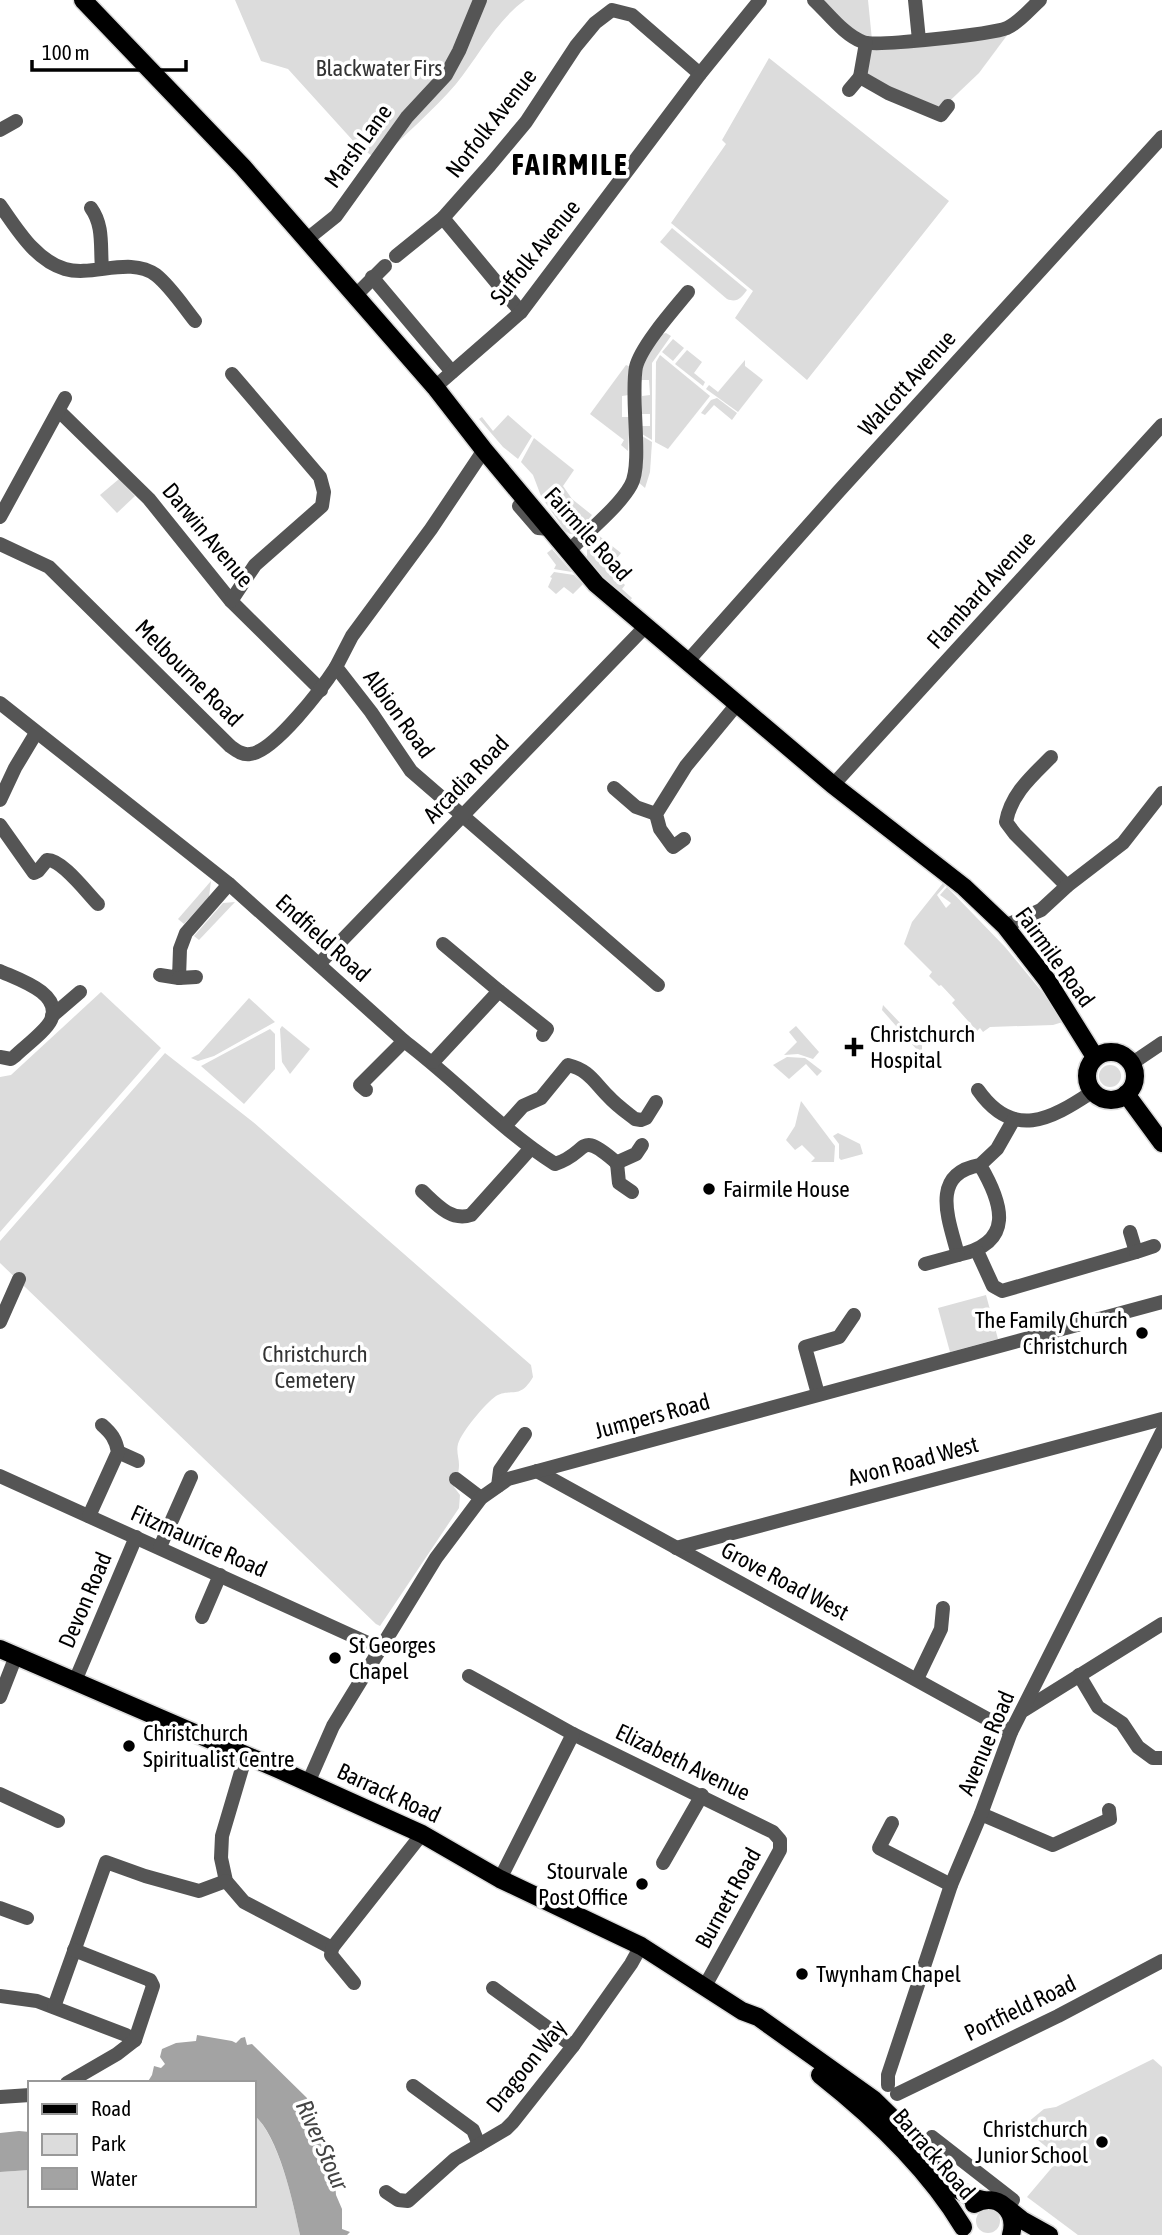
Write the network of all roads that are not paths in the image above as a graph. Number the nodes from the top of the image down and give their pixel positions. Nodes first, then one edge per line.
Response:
1 (83, 0) edge
2 (480, 0) edge
3 (760, 0) edge
4 (814, 0) edge
5 (915, 0) edge
6 (1040, 0) edge
7 (919, 40) junction
8 (866, 43) junction
9 (701, 74) junction
10 (860, 77) junction
11 (849, 90) dead end
12 (948, 106) dead end
13 (16, 121) dead end
14 (0, 130) edge
15 (1162, 138) edge
16 (0, 205) edge
17 (91, 208) dead end
18 (443, 218) junction
19 (306, 240) junction
20 (102, 268) junction
21 (372, 277) junction
22 (688, 292) dead end
23 (355, 296) junction
24 (522, 312) junction
25 (194, 321) dead end
26 (452, 372) junction
27 (234, 382) dead end
28 (435, 387) junction
29 (1162, 425) edge
30 (481, 454) junction
31 (0, 517) edge
32 (0, 544) edge
33 (568, 552) junction
34 (232, 601) junction
35 (646, 626) junction
36 (687, 662) junction
37 (336, 667) junction
38 (321, 690) junction
39 (0, 703) edge
40 (738, 703) junction
41 (36, 733) junction
42 (1051, 757) dead end
43 (833, 785) junction
44 (614, 788) dead end
45 (1162, 793) edge
46 (0, 800) edge
47 (656, 814) junction
48 (462, 816) junction
49 (0, 825) edge
50 (675, 848) dead end
51 (229, 884) junction
52 (1067, 886) junction
53 (98, 904) dead end
54 (1005, 926) junction
55 (443, 944) dead end
56 (319, 964) junction
57 (0, 971) edge
58 (160, 975) dead end
59 (196, 977) dead end
60 (179, 978) junction
61 (658, 985) dead end
62 (499, 991) junction
63 (80, 992) dead end
64 (52, 1016) junction
65 (543, 1035) dead end
66 (404, 1041) junction
67 (1162, 1042) edge
68 (0, 1057) edge
69 (1096, 1057) junction
70 (433, 1062) junction
71 (1132, 1063) junction
72 (359, 1085) dead end
73 (978, 1090) dead end
74 (1092, 1092) junction
75 (1126, 1094) junction
76 (656, 1102) dead end
77 (1014, 1119) junction
78 (505, 1126) junction
79 (1162, 1143) edge
80 (642, 1145) dead end
81 (531, 1147) junction
82 (616, 1163) junction
83 (980, 1165) junction
84 (422, 1191) dead end
85 (632, 1192) dead end
86 (1130, 1232) dead end
87 (1154, 1247) dead end
88 (977, 1251) junction
89 (1136, 1252) junction
90 (958, 1255) junction
91 (925, 1265) dead end
92 (19, 1279) dead end
93 (1162, 1302) edge
94 (854, 1315) dead end
95 (0, 1322) edge
96 (818, 1394) junction
97 (1162, 1419) edge
98 (102, 1425) dead end
99 (1162, 1432) edge
100 (526, 1434) dead end
101 (118, 1452) junction
102 (138, 1461) dead end
103 (537, 1471) junction
104 (0, 1476) edge
105 (191, 1477) dead end
106 (456, 1479) dead end
107 (498, 1486) junction
108 (481, 1498) junction
109 (89, 1516) junction
110 (136, 1537) junction
111 (160, 1548) junction
112 (676, 1548) junction
113 (220, 1575) junction
114 (943, 1608) dead end
115 (202, 1617) dead end
116 (1162, 1624) edge
117 (379, 1648) junction
118 (8, 1653) edge
119 (1079, 1675) junction
120 (469, 1676) dead end
121 (917, 1679) junction
122 (75, 1681) junction
123 (0, 1697) edge
124 (1023, 1711) junction
125 (1011, 1732) junction
126 (573, 1734) junction
127 (246, 1755) junction
128 (1162, 1758) edge
129 (308, 1783) junction
130 (0, 1794) edge
131 (702, 1796) junction
132 (981, 1814) junction
133 (1112, 1818) dead end
134 (58, 1821) dead end
135 (892, 1822) dead end
136 (773, 1832) joint
137 (422, 1834) junction
138 (663, 1863) dead end
139 (500, 1879) junction
140 (226, 1881) junction
141 (951, 1885) junction
142 (0, 1908) edge
143 (27, 1918) dead end
144 (640, 1947) junction
145 (332, 1948) junction
146 (74, 1950) junction
147 (1162, 1961) edge
148 (354, 1983) dead end
149 (705, 1986) junction
150 (493, 1988) dead end
151 (0, 1996) edge
152 (54, 2007) junction
153 (135, 2040) junction
154 (573, 2046) junction
155 (70, 2081) edge
156 (413, 2086) dead end
157 (892, 2090) junction
158 (28, 2095) edge
159 (0, 2097) edge
160 (870, 2106) junction
161 (890, 2113) junction
162 (932, 2137) dead end
163 (479, 2145) junction
164 (963, 2161) junction
165 (944, 2175) junction
166 (386, 2193) dead end
167 (983, 2200) junction
168 (1009, 2202) junction
169 (964, 2233) edge
170 (1011, 2235) edge
171 (1023, 2235) edge
172 (1049, 2235) edge

1 - 19 main road, Fairmile Road
2 - 19 street, Marsh Lane
3 - 9 street, Suffolk Avenue
4 - 8 street
5 - 7 street
6 - 7 street
7 - 8 street
8 - 10 street
9 - 18 street, Norfolk Avenue
9 - 24 street, Suffolk Avenue
10 - 11 street
10 - 12 street
13 - 14 street
15 - 36 street, Walcott Avenue
16 - 20 street
17 - 20 street
18 - 21 street, Norfolk Avenue
18 - 24 street
19 - 23 main road, Fairmile Road
20 - 25 street
21 - 23 street, Norfolk Avenue
21 - 26 street
22 - 33 street
23 - 28 main road, Fairmile Road
24 - 26 street, Suffolk Avenue
26 - 28 street, Suffolk Avenue
27 - 34 street
28 - 30 main road, Fairmile Road
29 - 43 street, Flambard Avenue
30 - 33 main road, Fairmile Road
30 - 37 street, Albion Road
31 - 34 street, Darwin Avenue
32 - 38 street, Melbourne Road
33 - 35 main road, Fairmile Road
34 - 38 street, Darwin Avenue
35 - 36 main road, Fairmile Road
35 - 48 street, Arcadia Road
36 - 40 main road, Fairmile Road
37 - 38 street, Melbourne Road
37 - 48 street, Albion Road
39 - 41 street, Endfield Road
40 - 43 main road, Fairmile Road
40 - 47 street
41 - 46 street
41 - 51 street, Endfield Road
42 - 52 street
43 - 54 main road, Fairmile Road
44 - 47 street
45 - 52 street
47 - 50 street
48 - 56 street, Arcadia Road
48 - 61 street, Albion Road
49 - 53 street
51 - 56 street, Endfield Road
51 - 60 street
52 - 54 street
54 - 69 main road, Fairmile Road
55 - 62 street
56 - 66 street, Endfield Road
57 - 64 street
58 - 60 street
59 - 60 street
62 - 65 street
62 - 70 street
63 - 64 street
64 - 68 street
66 - 70 street, Endfield Road
66 - 72 street
67 - 71 street
69 - 71 main road
69 - 74 main road
70 - 78 street, Endfield Road
71 - 75 main road
73 - 77 street
74 - 75 main road
74 - 77 street
75 - 79 main road
76 - 78 street
77 - 83 street
78 - 81 street, Endfield Road
80 - 82 street
81 - 82 street, Endfield Road
81 - 84 street
82 - 85 street, Endfield Road
83 - 88 street
83 - 90 street
86 - 89 street
87 - 89 street
88 - 89 street
88 - 90 street
90 - 91 street
92 - 95 street
93 - 96 street, Jumpers Road
94 - 96 street
96 - 103 street, Jumpers Road
97 - 112 street, Avon Road West
98 - 101 street
99 - 124 street, Avenue Road
100 - 107 street
101 - 102 street
101 - 109 street
103 - 107 street, Jumpers Road
103 - 112 street, Grove Road West
104 - 109 street, Fitzmaurice Road
105 - 111 street
106 - 108 street
107 - 108 street, Jumpers Road
108 - 117 street, Jumpers Road
109 - 110 street, Fitzmaurice Road
110 - 111 street, Fitzmaurice Road
110 - 122 street, Devon Road
111 - 113 street, Fitzmaurice Road
112 - 121 street, Grove Road West
113 - 115 street
113 - 117 street, Fitzmaurice Road
114 - 121 street
116 - 119 street
117 - 129 street, Jumpers Road
118 - 122 main road, Barrack Road
118 - 123 street
119 - 124 street
119 - 128 street
120 - 126 street, Elizabeth Avenue
121 - 125 street, Grove Road West
122 - 127 main road, Barrack Road
124 - 125 street, Avenue Road
125 - 132 street, Avenue Road
126 - 131 street, Elizabeth Avenue
126 - 139 street
127 - 129 main road, Barrack Road
127 - 140 street
129 - 137 main road, Barrack Road
130 - 134 street
131 - 136 street, Elizabeth Avenue
131 - 138 street
132 - 133 street
132 - 141 street, Avenue Road
135 - 141 street
136 - 149 street, Burnett Road
137 - 139 main road, Barrack Road
137 - 145 street
139 - 144 main road, Barrack Road
140 - 145 street
140 - 146 street
141 - 157 street, Avenue Road
142 - 143 street
144 - 149 main road, Barrack Road
144 - 154 street, Dragoon Way
145 - 148 street
146 - 152 street
146 - 153 street
147 - 157 street, Portfield Road
149 - 160 main road, Barrack Road
150 - 154 street
151 - 152 street
152 - 153 street
153 - 155 street
154 - 163 street, Dragoon Way
156 - 163 street
157 - 160 street, Barrack Road
157 - 161 street, Barrack Road
158 - 159 street
160 - 161 main road, Barrack Road
160 - 169 main road, Barrack Road
161 - 165 main road, Barrack Road
162 - 164 street, Barrack Road
163 - 166 street, Dragoon Way
164 - 165 street, Barrack Road
164 - 168 street, Barrack Road
165 - 167 main road, Barrack Road
167 - 168 main road, Barrack Road
167 - 169 main road
168 - 170 main road
168 - 172 main road, Barrack Road
170 - 171 main road

